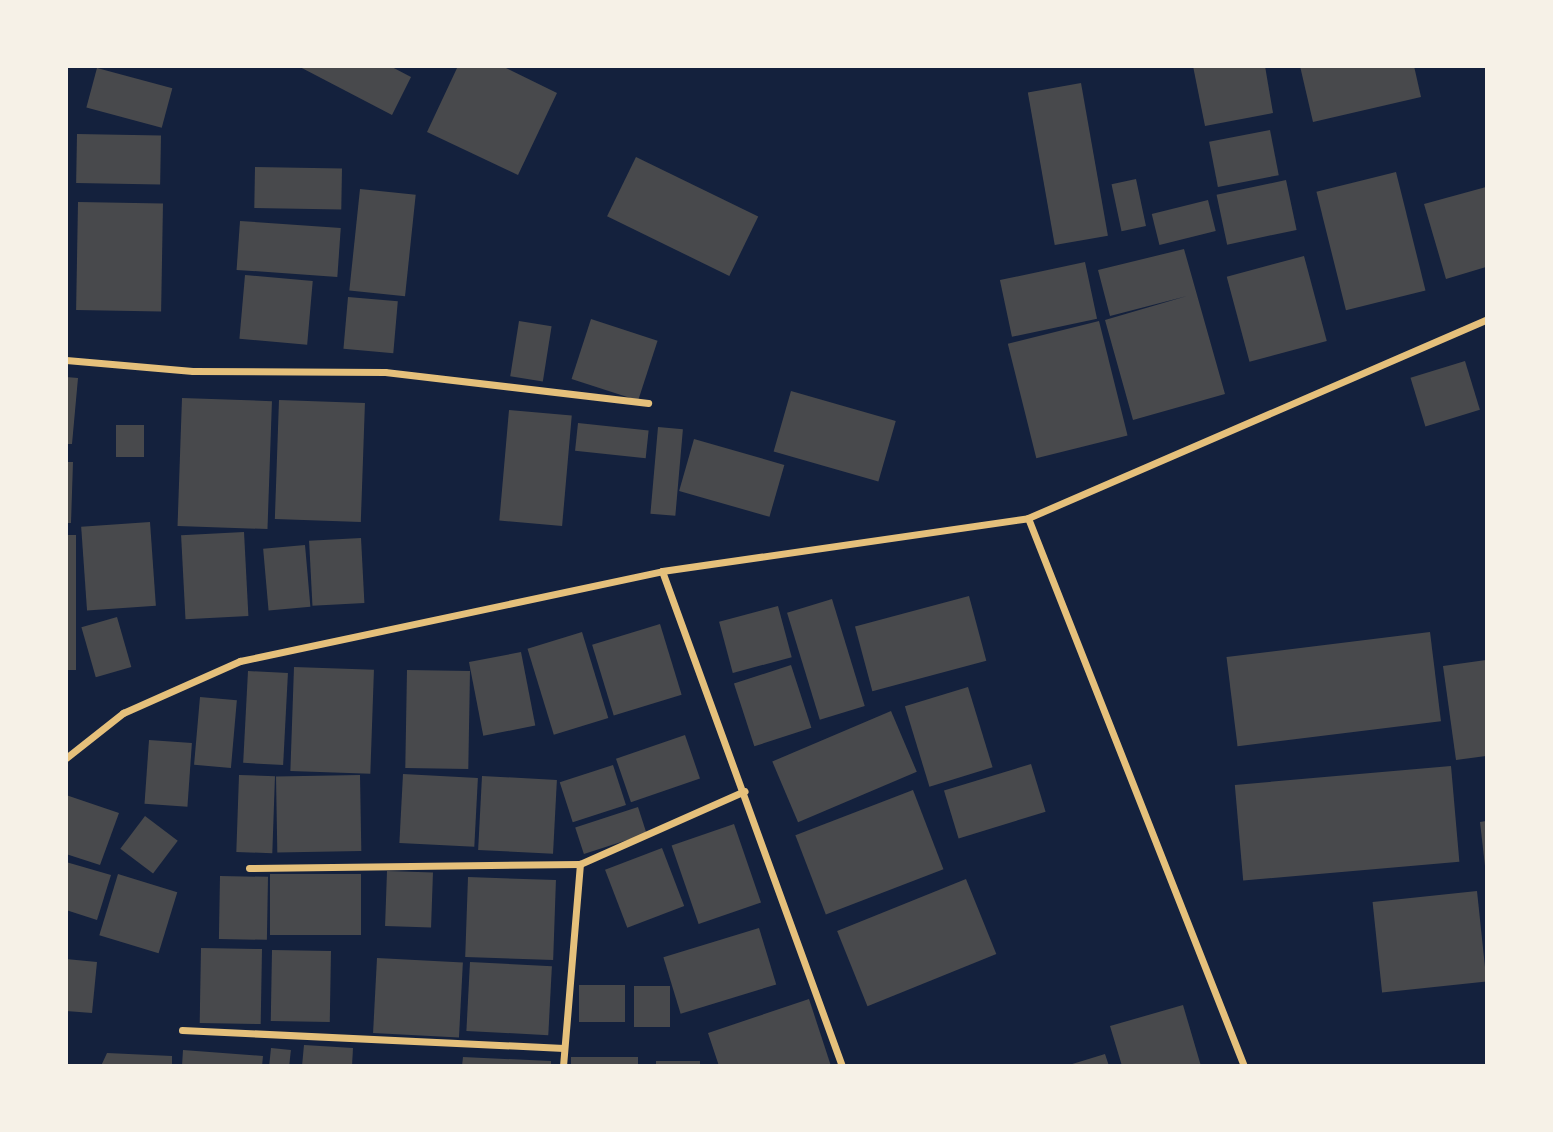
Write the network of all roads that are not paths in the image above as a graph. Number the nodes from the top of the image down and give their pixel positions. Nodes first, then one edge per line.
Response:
1 (1486, 320) edge
2 (66, 360) edge
3 (648, 404) dead end
4 (1028, 518) junction
5 (662, 571) junction
6 (66, 758) edge
7 (745, 792) junction
8 (580, 864) junction
9 (249, 868) dead end
10 (182, 1030) dead end
11 (564, 1048) junction
12 (563, 1066) edge
13 (842, 1066) edge
14 (1244, 1066) edge

1 - 4 street
2 - 3 street
4 - 5 street
4 - 14 street
5 - 6 street
5 - 7 street
7 - 8 street
7 - 13 street
8 - 9 street
8 - 11 street
10 - 11 street
11 - 12 street

